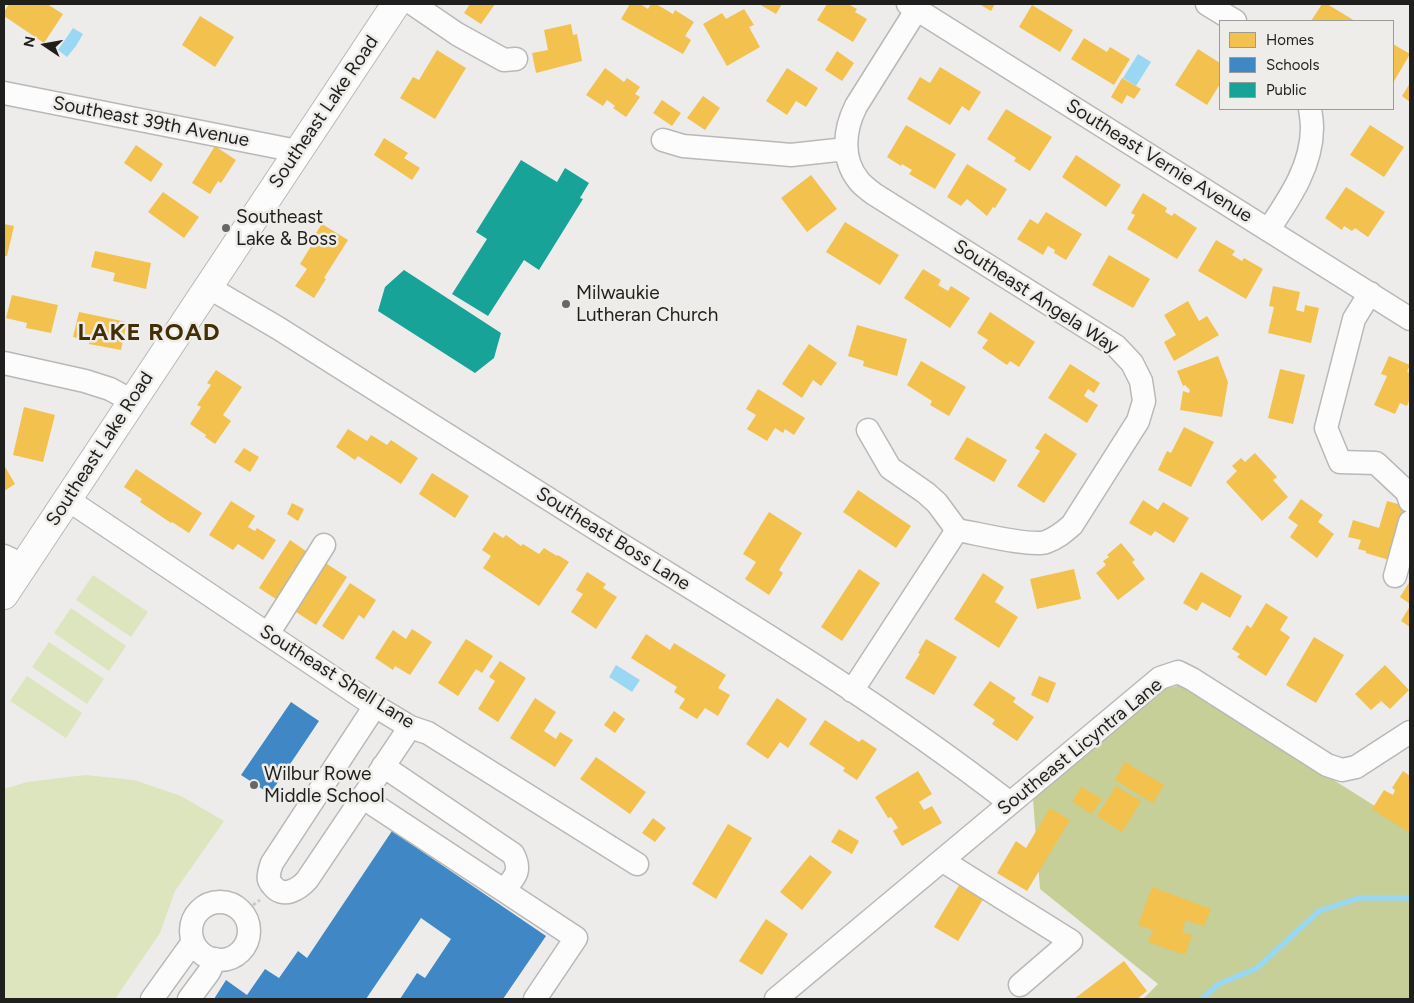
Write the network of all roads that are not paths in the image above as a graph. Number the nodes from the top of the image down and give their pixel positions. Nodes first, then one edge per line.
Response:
1 (396, 4) edge
2 (413, 4) edge
3 (1207, 4) edge
4 (912, 6) edge
5 (1234, 20) edge
6 (516, 59) dead end
7 (4, 93) edge
8 (1310, 110) edge
9 (663, 140) dead end
10 (846, 149) junction
11 (297, 151) junction
12 (1269, 229) junction
13 (208, 287) junction
14 (1370, 293) junction
15 (1410, 319) edge
16 (4, 363) edge
17 (132, 401) junction
18 (868, 430) dead end
19 (67, 499) junction
20 (1410, 501) edge
21 (1410, 522) edge
22 (957, 530) junction
23 (324, 545) dead end
24 (14, 561) edge
25 (1395, 576) dead end
26 (4, 595) edge
27 (268, 634) junction
28 (852, 691) junction
29 (375, 706) junction
30 (410, 728) junction
31 (1410, 732) edge
32 (383, 766) junction
33 (362, 797) junction
34 (1010, 803) junction
35 (943, 861) junction
36 (637, 864) dead end
37 (504, 890) junction
38 (193, 942) junction
39 (215, 959) junction
40 (1020, 985) dead end
41 (152, 999) edge
42 (189, 999) edge
43 (535, 999) edge
44 (776, 999) edge

1 - 11 main road, Southeast Lake Road
2 - 6 street
3 - 5 street
4 - 10 street, Southeast Angela Way
4 - 12 street, Southeast Vernie Avenue
7 - 11 street, Southeast 39th Avenue
8 - 12 street
9 - 10 street
10 - 22 street, Southeast Angela Way
11 - 13 main road, Southeast Lake Road
12 - 14 street, Southeast Vernie Avenue
13 - 17 main road, Southeast Lake Road
13 - 28 street, Southeast Boss Lane
14 - 15 street, Southeast Vernie Avenue
14 - 20 street
16 - 17 street
17 - 19 main road, Southeast Lake Road
18 - 22 street
19 - 24 main road, Southeast Lake Road
19 - 27 street, Southeast Shell Lane
21 - 25 street
22 - 28 street
23 - 27 street
24 - 26 main road, Southeast Lake Road
27 - 29 street, Southeast Shell Lane
28 - 34 street, Southeast Boss Lane
29 - 30 street, Southeast Shell Lane
29 - 33 street
30 - 32 street
30 - 36 street, Southeast Shell Lane
31 - 34 street, Southeast Licyntra Lane
32 - 33 street
32 - 37 street
33 - 37 street
34 - 35 street, Southeast Licyntra Lane
35 - 40 street
35 - 44 street, Southeast Licyntra Lane
37 - 43 street
38 - 39 street
38 - 39 street
38 - 41 street
39 - 42 street

